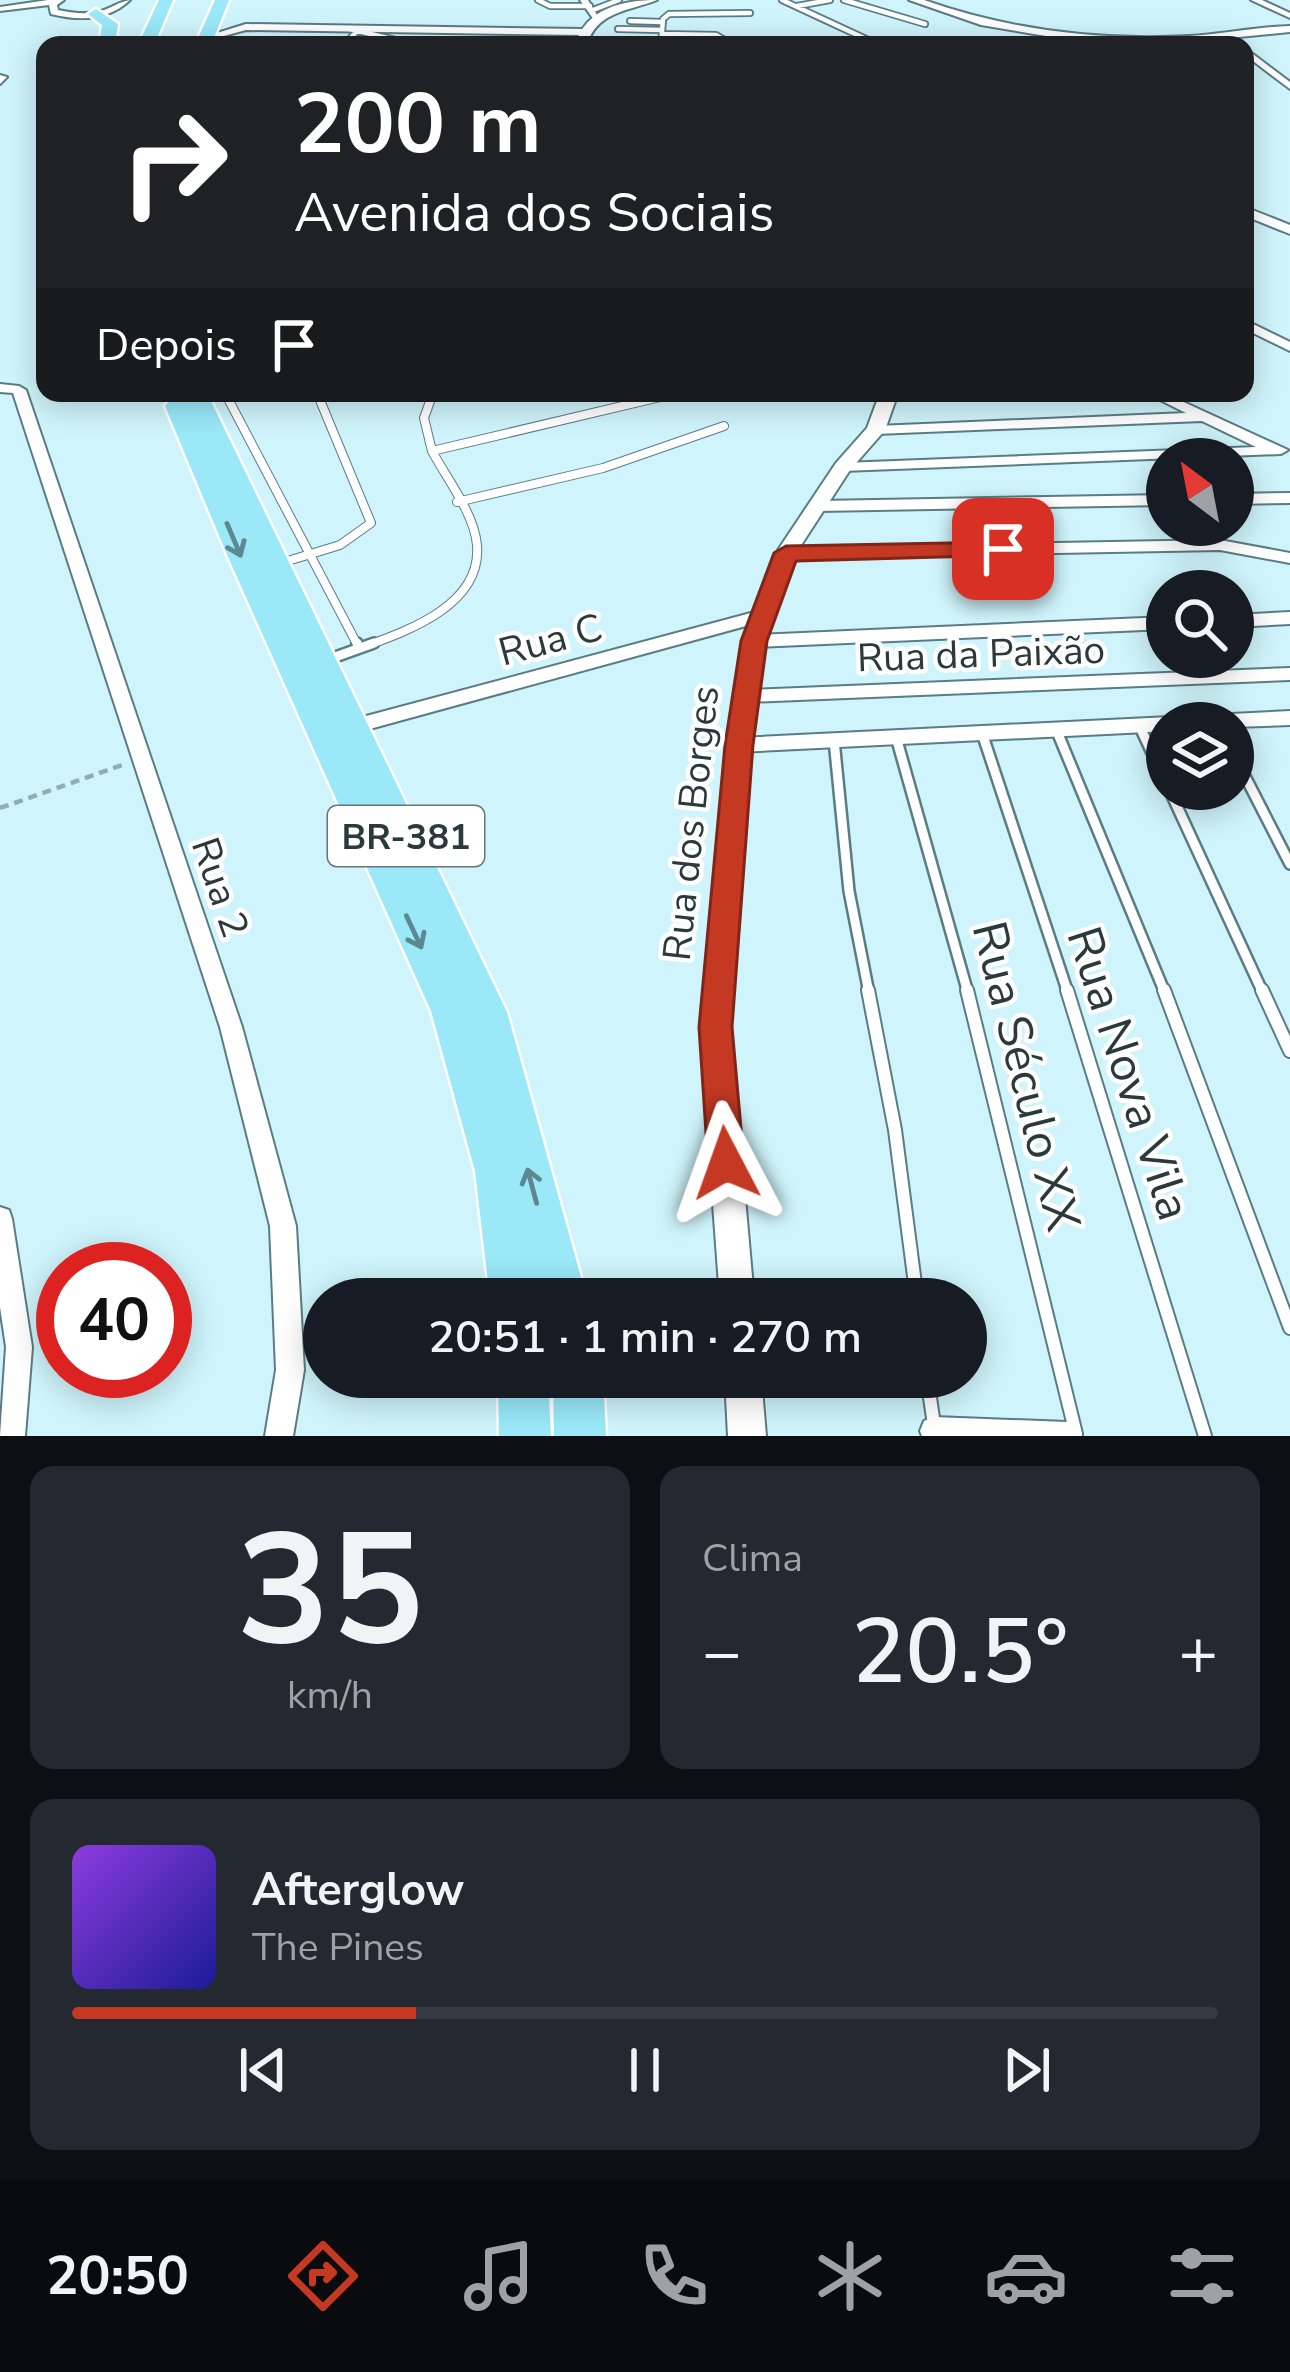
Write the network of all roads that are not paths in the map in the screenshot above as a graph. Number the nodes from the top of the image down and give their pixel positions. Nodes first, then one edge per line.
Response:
1 (59, 0) edge
2 (126, 0) edge
3 (166, 0) edge
4 (222, 0) edge
5 (538, 0) edge
6 (619, 0) edge
7 (652, 0) edge
8 (782, 0) edge
9 (830, 0) edge
10 (844, 0) edge
11 (914, 0) edge
12 (1255, 0) edge
13 (796, 7) junction
14 (591, 8) edge
15 (0, 9) edge
16 (96, 14) junction
17 (750, 14) dead end
18 (1290, 16) edge
19 (214, 17) junction
20 (630, 21) dead end
21 (926, 24) dead end
22 (245, 27) junction
23 (345, 28) junction
24 (663, 28) junction
25 (618, 29) dead end
26 (1290, 29) edge
27 (357, 31) junction
28 (108, 36) edge
29 (150, 36) edge
30 (206, 36) edge
31 (219, 36) edge
32 (352, 36) edge
33 (378, 36) edge
34 (535, 36) edge
35 (662, 36) edge
36 (719, 36) edge
37 (859, 36) edge
38 (1039, 36) edge
39 (1254, 36) edge
40 (1254, 58) edge
41 (1290, 86) edge
42 (1254, 215) edge
43 (1290, 230) edge
44 (1254, 329) edge
45 (1290, 347) edge
46 (2, 387) edge
47 (177, 402) edge
48 (200, 402) edge
49 (229, 402) edge
50 (321, 402) edge
51 (430, 402) edge
52 (639, 402) edge
53 (886, 402) edge
54 (1171, 402) edge
55 (1202, 417) junction
56 (724, 426) dead end
57 (876, 430) junction
58 (432, 451) junction
59 (1285, 451) edge
60 (843, 467) junction
61 (1290, 498) edge
62 (1254, 499) edge
63 (1146, 500) edge
64 (457, 502) junction
65 (818, 506) junction
66 (786, 553) junction
67 (1290, 558) edge
68 (292, 560) junction
69 (762, 616) junction
70 (1290, 618) edge
71 (1254, 620) edge
72 (1146, 624) edge
73 (754, 641) junction
74 (359, 648) junction
75 (324, 661) junction
76 (1290, 674) edge
77 (746, 696) junction
78 (1290, 718) edge
79 (1254, 720) edge
80 (1139, 725) junction
81 (1146, 725) edge
82 (355, 726) junction
83 (1056, 729) junction
84 (982, 733) junction
85 (896, 737) junction
86 (834, 740) junction
87 (1146, 740) edge
88 (739, 745) junction
89 (1254, 794) edge
90 (1179, 810) edge
91 (1290, 865) edge
92 (1290, 1051) edge
93 (0, 1219) edge
94 (511, 1278) edge
95 (557, 1278) edge
96 (735, 1278) edge
97 (914, 1278) edge
98 (1290, 1328) edge
99 (524, 1398) edge
100 (579, 1398) edge
101 (745, 1398) edge
102 (930, 1398) edge
103 (934, 1433) edge
104 (11, 1436) edge
105 (279, 1436) edge
106 (525, 1436) edge
107 (580, 1436) edge
108 (748, 1436) edge
109 (1067, 1436) edge
110 (1076, 1436) edge
111 (1204, 1436) edge

1 - 15 street
1 - 16 street
2 - 16 street
3 - 29 highway
4 - 19 highway
5 - 14 lane
6 - 14 lane
7 - 14 street
8 - 13 lane
9 - 13 lane
10 - 21 lane
11 - 38 street
12 - 18 street
13 - 37 lane
16 - 28 highway
17 - 24 lane
19 - 22 street
19 - 30 highway
20 - 24 lane
22 - 23 street
22 - 31 street
23 - 27 lane
23 - 34 street
24 - 25 lane
24 - 35 lane
24 - 36 lane
26 - 39 street
27 - 32 lane
27 - 33 lane
40 - 41 street
42 - 43 street
44 - 45 street
46 - 105 street, Rua 2
47 -> 94 highway, BR-381
48 - 68 highway, BR-381
49 - 68 lane
50 - 68 lane
51 - 58 lane
52 - 58 lane
53 - 57 street, Rua dos Borges
54 - 55 street
55 - 57 street
55 - 59 street
56 - 64 lane
57 - 60 street, Rua dos Borges
58 - 64 lane
59 - 60 street
60 - 65 street, Rua dos Borges
61 - 62 street
63 - 65 street
64 - 74 lane
65 - 66 street, Rua dos Borges
66 - 67 street
66 - 69 street, Rua dos Borges
68 - 74 lane
68 - 75 highway, BR-381
69 - 73 street, Rua dos Borges
69 - 82 street, Rua C
70 - 71 street
72 - 73 street
73 - 77 street, Rua dos Borges
74 - 75 lane
75 - 82 highway, BR-381
76 - 77 street, Rua da Paixão
77 - 88 street, Rua dos Borges
78 - 79 street
80 - 81 street
80 - 83 street
80 - 87 lane
95 -> 82 highway, BR-381
83 - 84 street
83 - 98 lane
84 - 85 street
84 - 111 lane, Rua Nova Vila
85 - 86 street
85 - 110 lane, Rua Século XX
86 - 88 street
86 - 97 lane
88 - 96 street, Rua dos Borges
89 - 91 lane
90 - 92 lane
93 - 104 street
99 - 106 highway
100 - 107 highway
101 - 108 street
102 - 103 lane
103 - 109 street

